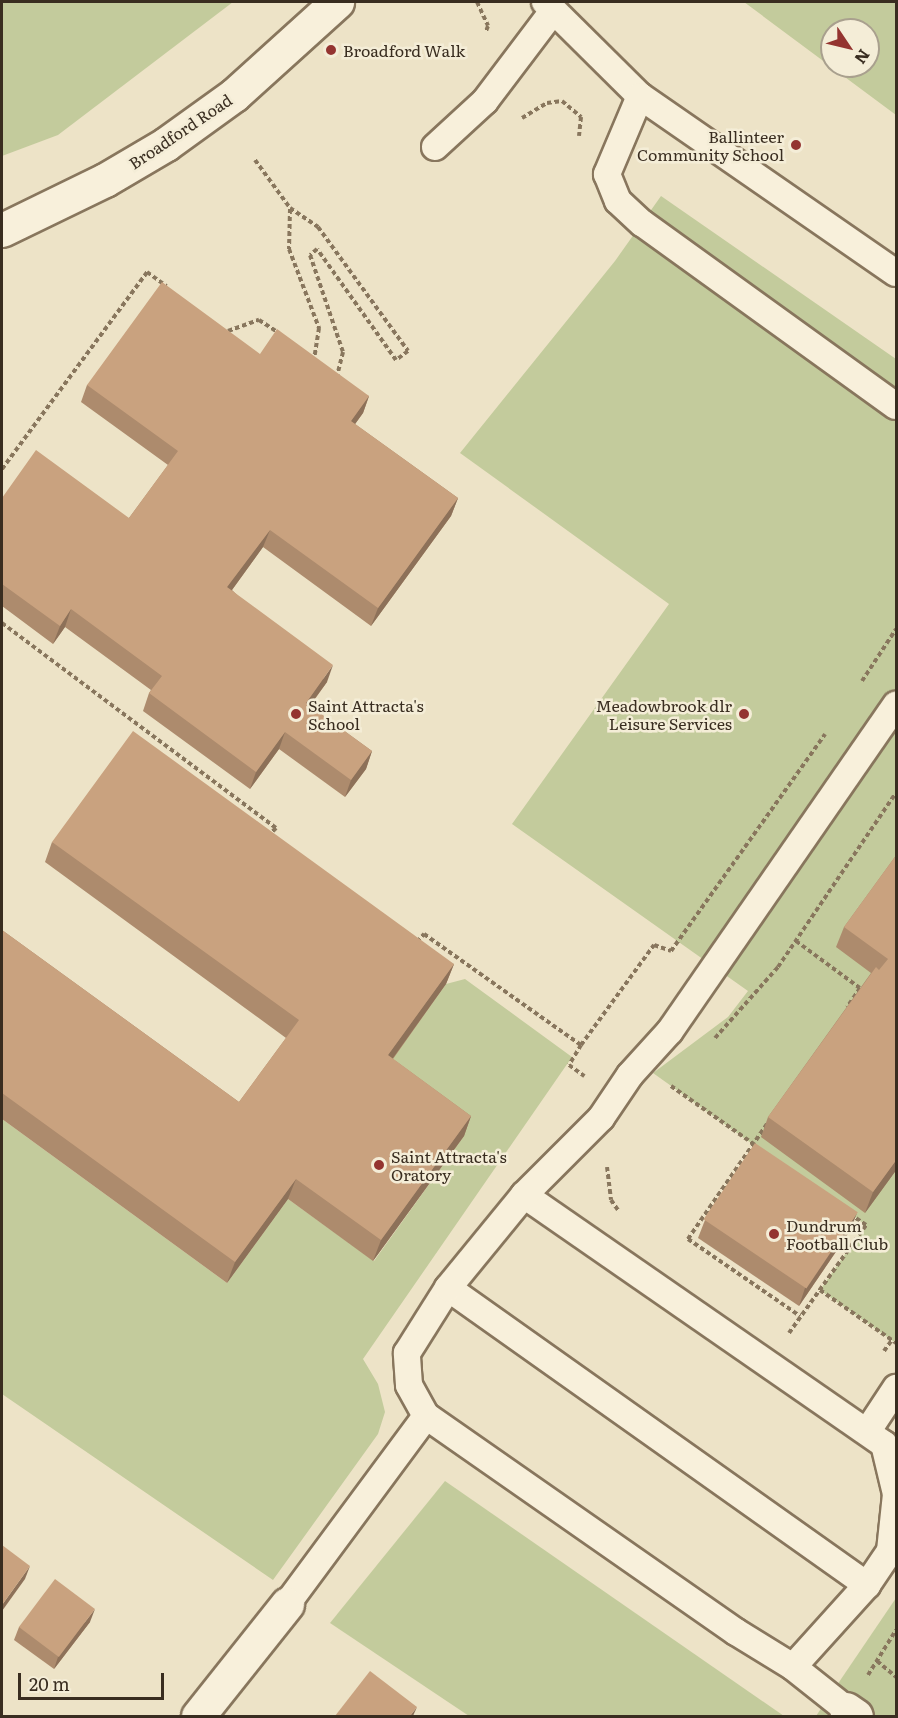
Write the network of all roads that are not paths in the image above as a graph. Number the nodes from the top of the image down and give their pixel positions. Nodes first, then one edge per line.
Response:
1 (337, 2) edge
2 (549, 6) edge
3 (640, 96) junction
4 (435, 147) dead end
5 (2, 230) edge
6 (897, 273) edge
7 (897, 406) edge
8 (897, 705) edge
9 (525, 1195) junction
10 (448, 1288) junction
11 (897, 1388) edge
12 (426, 1416) junction
13 (867, 1432) junction
14 (867, 1585) junction
15 (287, 1604) joint
16 (793, 1667) junction
17 (851, 1713) edge
18 (198, 1716) edge

1 - 5 street, Broadford Road
2 - 3 lane
2 - 4 lane
3 - 6 lane
3 - 7 lane
8 - 9 lane
9 - 10 lane
9 - 13 lane
10 - 12 lane
10 - 14 lane
11 - 13 lane
12 - 15 lane
12 - 16 lane
13 - 14 lane
14 - 16 lane
15 - 18 street
16 - 17 lane

